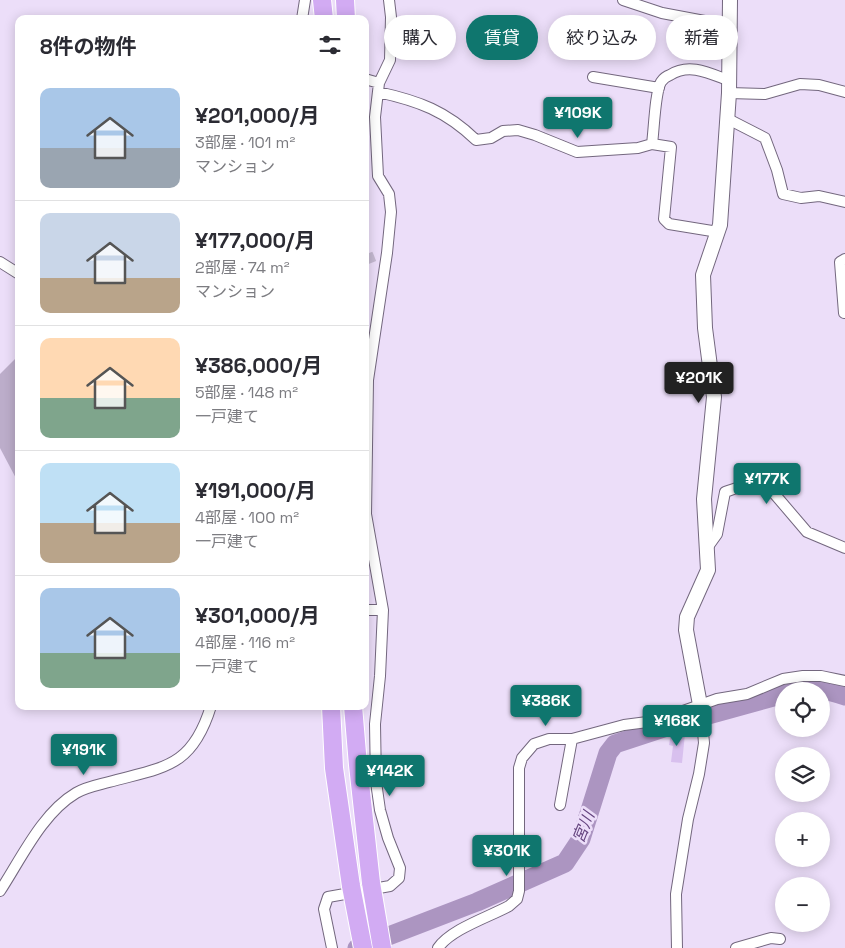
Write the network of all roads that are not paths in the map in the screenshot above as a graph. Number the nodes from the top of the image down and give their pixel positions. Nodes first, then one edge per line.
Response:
1 (305, 0) edge
2 (322, 0) edge
3 (345, 0) edge
4 (389, 0) edge
5 (624, 0) edge
6 (730, 0) edge
7 (303, 15) edge
8 (324, 15) edge
9 (346, 15) edge
10 (673, 15) edge
11 (731, 15) edge
12 (730, 60) edge
13 (592, 77) dead end
14 (369, 81) edge
15 (379, 87) junction
16 (730, 87) junction
17 (659, 88) junction
18 (845, 92) edge
19 (728, 119) junction
20 (652, 144) junction
21 (845, 202) edge
22 (718, 232) junction
23 (387, 254) junction
24 (375, 256) tunnel mouth
25 (845, 259) edge
26 (0, 262) edge
27 (15, 271) edge
28 (844, 313) edge
29 (369, 373) edge
30 (707, 548) junction
31 (845, 548) edge
32 (369, 550) edge
33 (374, 610) edge
34 (845, 681) edge
35 (210, 710) edge
36 (331, 710) edge
37 (353, 710) edge
38 (701, 713) junction
39 (572, 739) junction
40 (560, 805) dead end
41 (0, 891) edge
42 (780, 939) dead end
43 (332, 948) edge
44 (363, 948) edge
45 (382, 948) edge
46 (438, 948) edge
47 (677, 948) edge
48 (736, 948) edge

1 - 7 street
2 - 8 highway
3 - 9 highway
4 - 15 street
5 - 10 street
6 - 11 street
12 - 16 street
13 - 17 street
14 - 15 street
15 - 20 street
15 - 23 street
16 - 17 street
16 - 18 street
16 - 19 street
17 - 20 street
19 - 21 street
19 - 22 street
20 - 22 street
22 - 30 street
23 - 24 street
23 - 29 street
25 - 28 street
26 - 27 street
30 - 31 street
30 - 38 street
32 - 33 street
33 - 43 street
34 - 38 street
35 - 41 street
36 - 44 highway, bridge
37 - 45 highway, bridge
38 - 39 street
38 - 47 street
39 - 40 street
39 - 46 street
42 - 48 street

